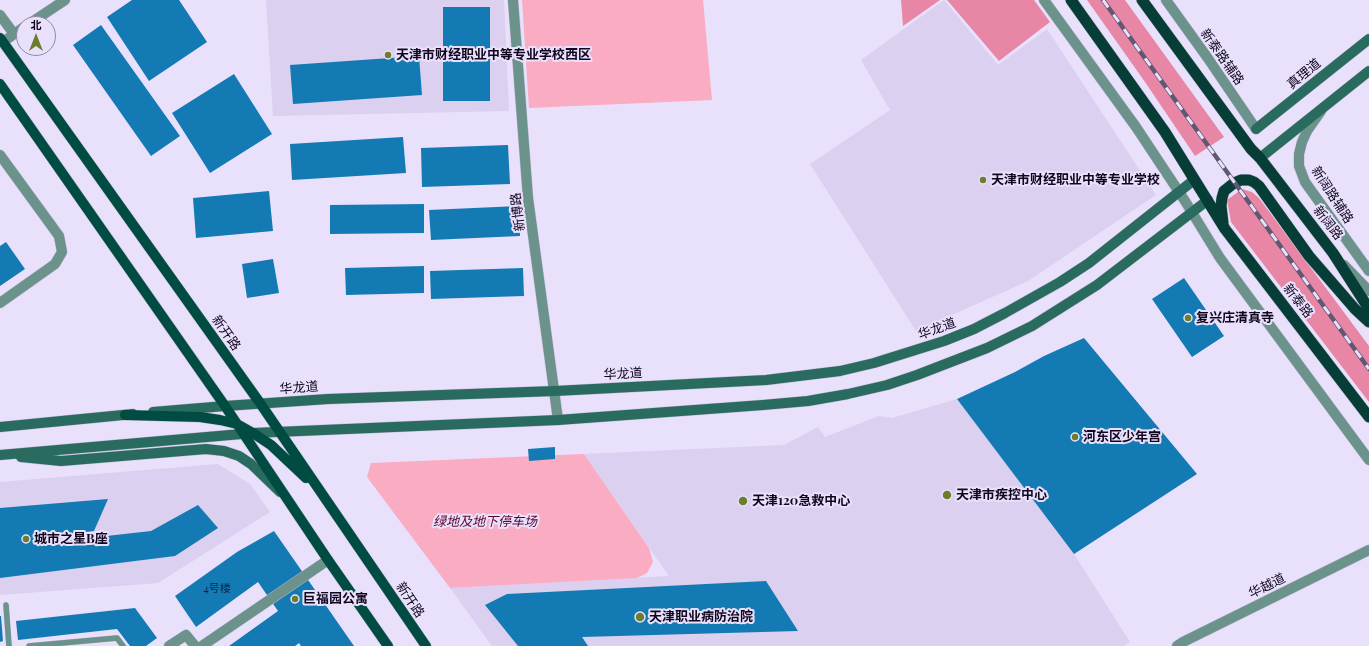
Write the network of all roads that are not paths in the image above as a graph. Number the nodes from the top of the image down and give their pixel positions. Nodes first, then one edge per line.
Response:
1 (65, 0) edge
2 (513, 0) edge
3 (1044, 0) edge
4 (1071, 0) edge
5 (1142, 0) edge
6 (1166, 0) edge
7 (0, 15) edge
8 (41, 16) edge
9 (14, 34) joint
10 (1369, 39) edge
11 (2, 40) edge
12 (1369, 71) edge
13 (0, 84) edge
14 (1323, 108) junction
15 (1256, 129) joint
16 (0, 155) edge
17 (1260, 158) junction
18 (1194, 180) junction
19 (1182, 197) junction
20 (1208, 200) junction
21 (1192, 212) junction
22 (1225, 229) junction
23 (1333, 253) junction
24 (1369, 271) edge
25 (1369, 291) edge
26 (0, 303) edge
27 (1369, 309) edge
28 (1369, 322) edge
29 (555, 391) junction
30 (260, 403) junction
31 (225, 406) junction
32 (125, 415) junction
33 (1369, 417) edge
34 (558, 420) junction
35 (237, 424) junction
36 (0, 427) edge
37 (279, 431) junction
38 (253, 433) junction
39 (243, 434) junction
40 (3, 455) edge
41 (1369, 460) edge
42 (320, 492) junction
43 (289, 502) junction
44 (1369, 550) edge
45 (328, 560) junction
46 (6, 606) dead end
47 (9, 646) edge
48 (29, 646) edge
49 (124, 646) edge
50 (169, 646) edge
51 (195, 646) edge
52 (202, 646) edge
53 (388, 646) edge
54 (426, 646) edge
55 (1177, 646) edge

1 - 8 street
2 - 29 street, 新博路
3 - 19 street
4 - 18 highway, 新泰路
5 - 17 highway, 新阔路
6 - 15 street, 新泰路辅路
7 - 9 street
9 - 11 street
10 - 15 main road, 真理道
11 - 30 main road, 新开路
12 - 14 main road
13 - 31 main road
14 - 17 main road
14 - 24 street, 新阔路辅路
16 - 26 street
17 - 23 highway, 新阔路
18 - 19 main road, 华龙道
18 - 20 highway, 新泰路
19 - 21 street
19 - 29 main road, 华龙道
20 - 21 main road
20 - 22 highway, 新泰路
21 - 34 main road
21 - 41 street
22 - 28 highway
22 - 33 highway, 新泰路
23 - 25 street
23 - 27 highway, 新阔路
29 - 30 main road, 华龙道
29 - 34 street, 新博路
30 - 31 main road, 华龙道
30 - 37 main road, 新开路
31 - 32 main road, 华龙道
31 - 35 main road
32 - 35 main road
32 - 36 main road, 华龙道
34 - 37 main road
35 - 38 main road
35 - 39 main road
37 - 38 main road
37 - 42 main road, 新开路
38 - 39 main road
38 - 42 main road
39 - 40 main road
39 - 43 main road
40 - 43 main road
42 - 54 main road, 新开路
43 - 45 main road
44 - 55 street, 华越道
45 - 52 street
45 - 53 main road
46 - 47 lane
48 - 49 lane
50 - 51 street

